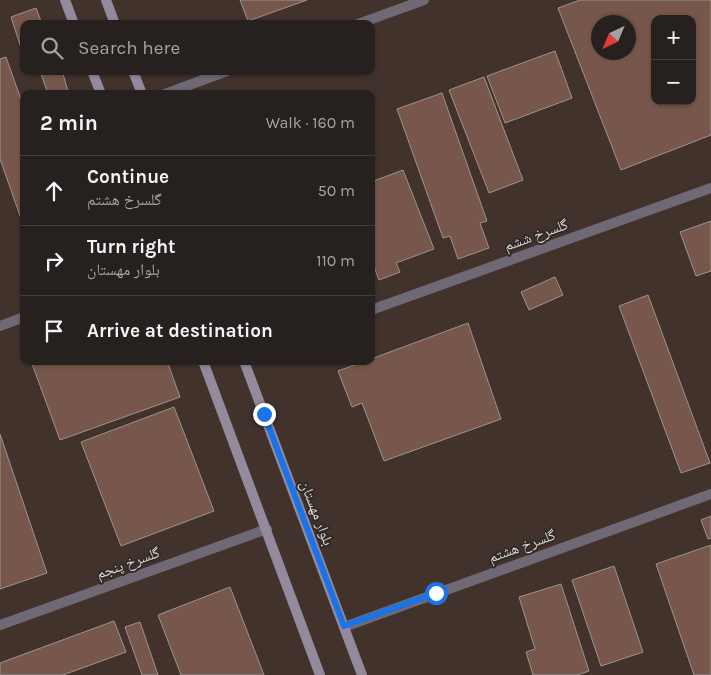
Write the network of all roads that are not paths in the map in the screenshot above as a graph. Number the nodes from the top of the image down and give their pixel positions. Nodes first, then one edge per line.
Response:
1 (65, 0) edge
2 (106, 0) edge
3 (424, 0) edge
4 (72, 20) edge
5 (114, 20) edge
6 (369, 20) edge
7 (94, 75) edge
8 (135, 75) edge
9 (216, 75) edge
10 (99, 90) edge
11 (140, 90) edge
12 (176, 90) edge
13 (711, 188) edge
14 (375, 309) edge
15 (20, 318) edge
16 (0, 326) edge
17 (206, 365) edge
18 (246, 365) edge
19 (711, 494) edge
20 (267, 529) junction
21 (0, 625) edge
22 (344, 626) junction
23 (320, 675) edge
24 (362, 675) edge

1 - 4 street
2 - 5 street
3 - 6 street
7 - 10 street
8 - 11 street
9 - 12 street
13 - 14 street, گلسرخ ششم
15 - 16 street
17 - 20 street
18 - 22 street, بلوار مهستان
19 - 22 street, گلسرخ هشتم
20 - 21 street, گلسرخ پنجم
20 - 23 street
22 - 24 street, بلوار مهستان

